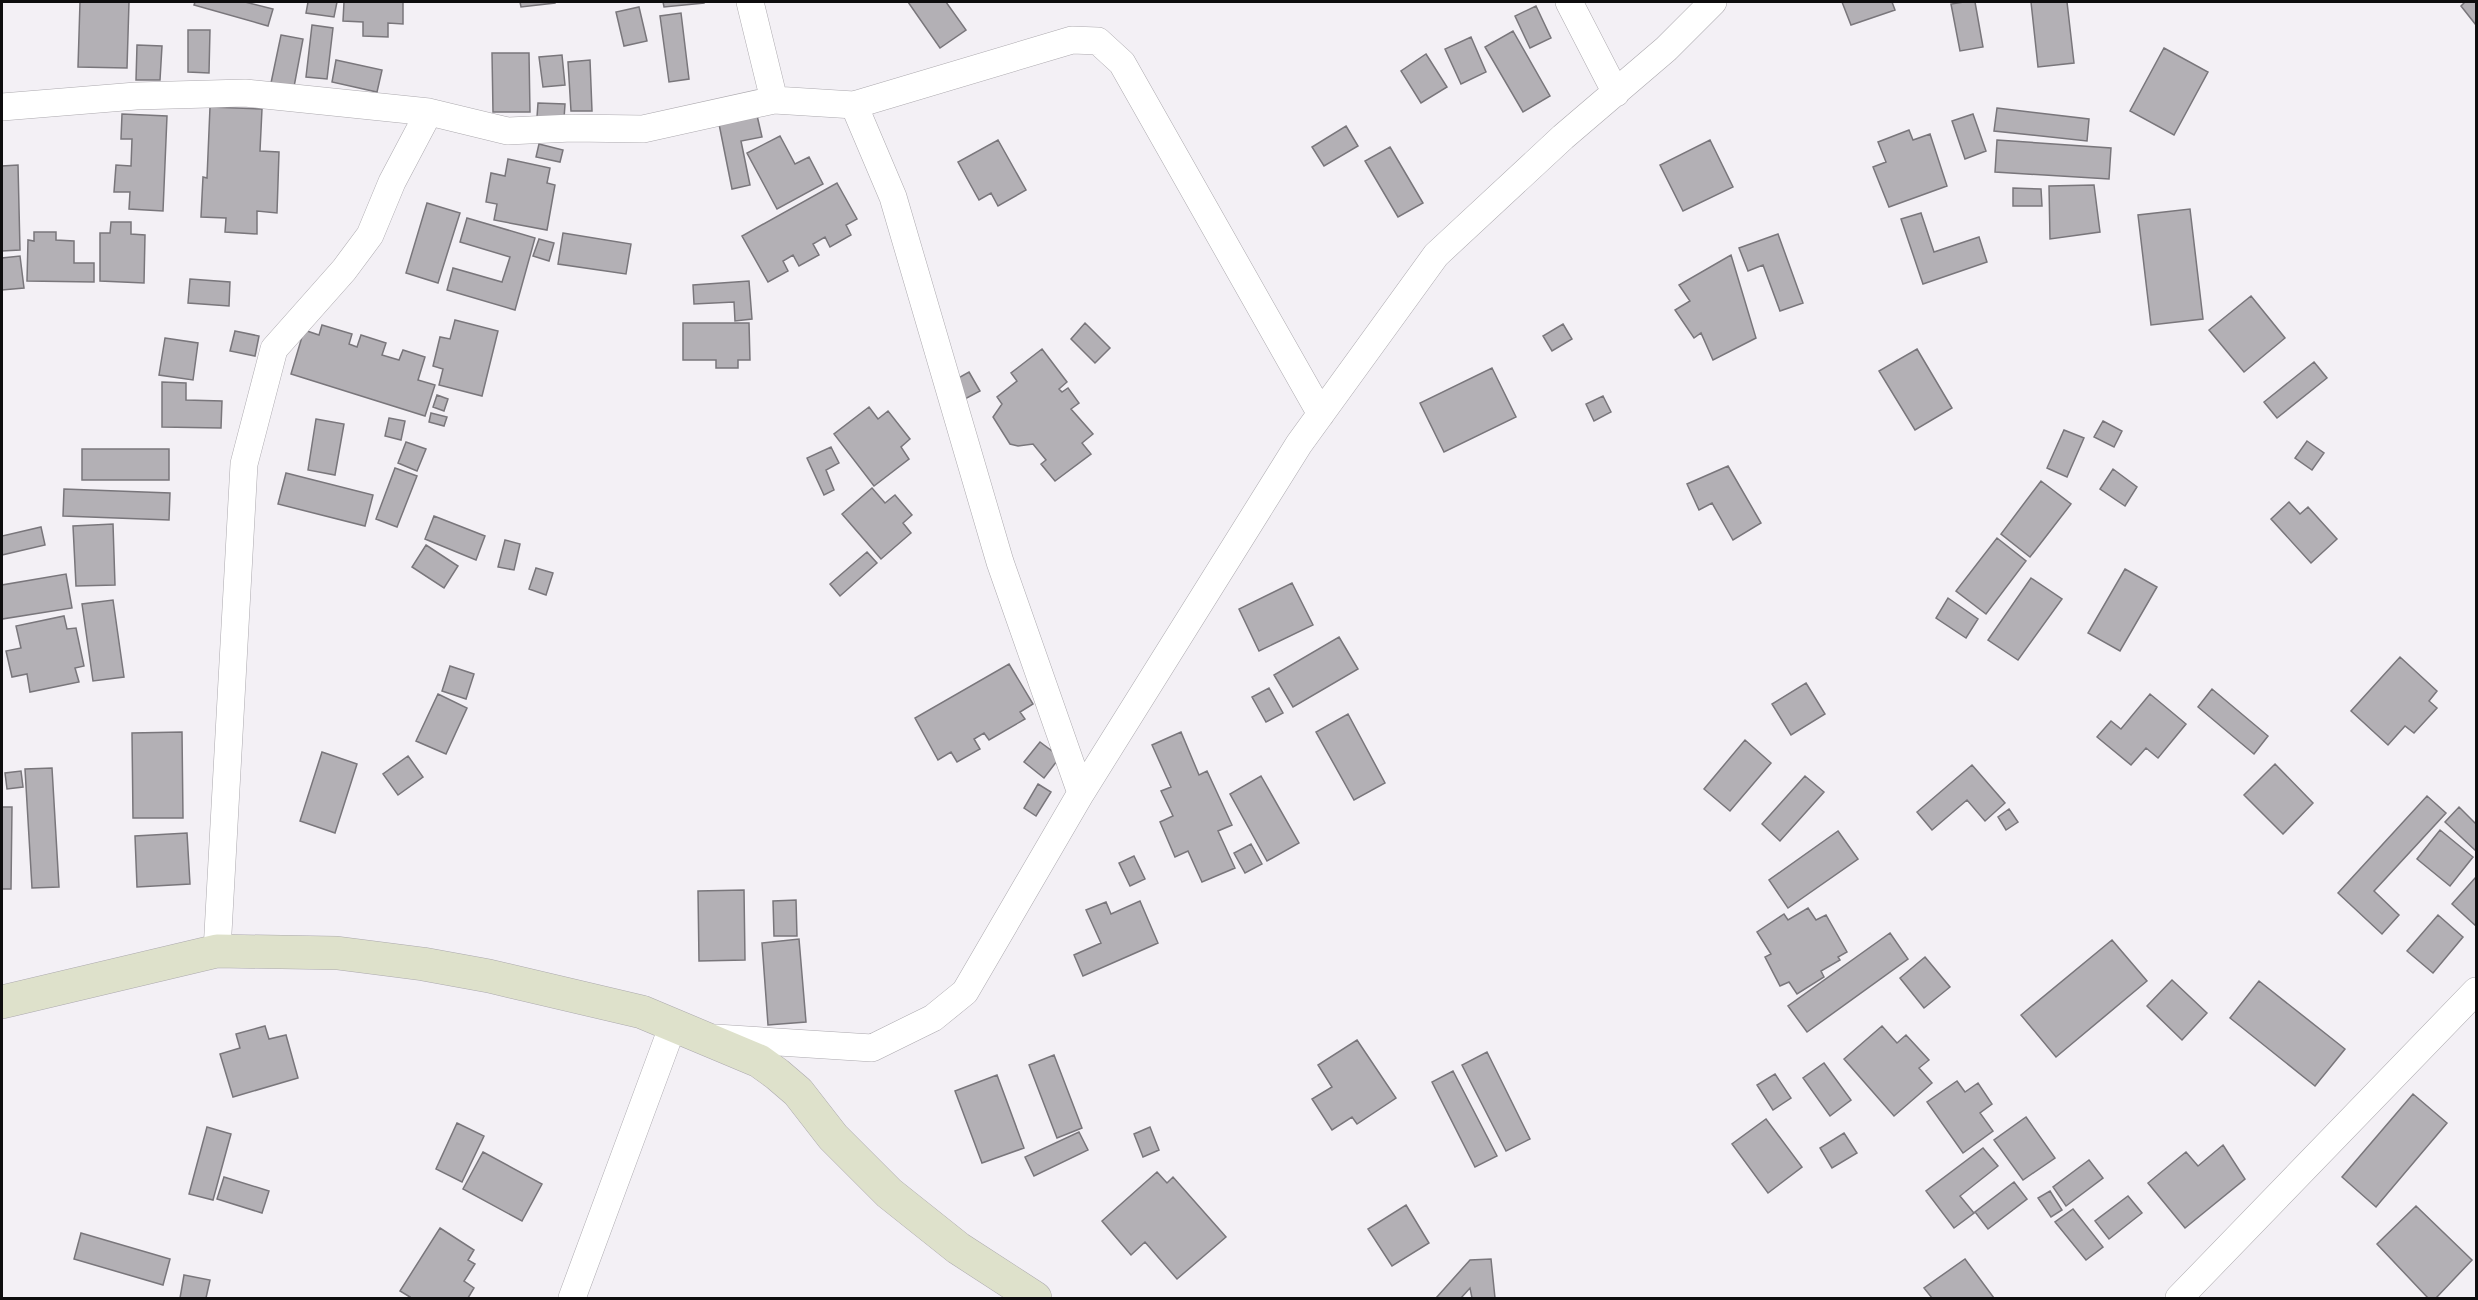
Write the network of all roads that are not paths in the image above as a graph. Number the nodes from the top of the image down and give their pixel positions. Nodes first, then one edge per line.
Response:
1 (750, 2) edge
2 (1569, 2) edge
3 (1713, 2) edge
4 (1616, 93) junction
5 (774, 100) junction
6 (854, 105) junction
7 (2, 106) edge
8 (429, 112) junction
9 (1321, 414) junction
10 (1081, 793) junction
11 (217, 951) junction
12 (2476, 991) edge
13 (2, 1002) edge
14 (686, 1031) junction
15 (1034, 1298) edge
16 (572, 1299) edge
17 (2179, 1299) edge

1 - 5 street
2 - 4 street
3 - 4 street
4 - 9 street
5 - 6 street
5 - 8 street
6 - 9 street
6 - 10 street
7 - 8 street
8 - 11 street
9 - 10 street
10 - 14 street
11 - 13 street
11 - 14 street
12 - 17 street
14 - 15 street
14 - 16 street

